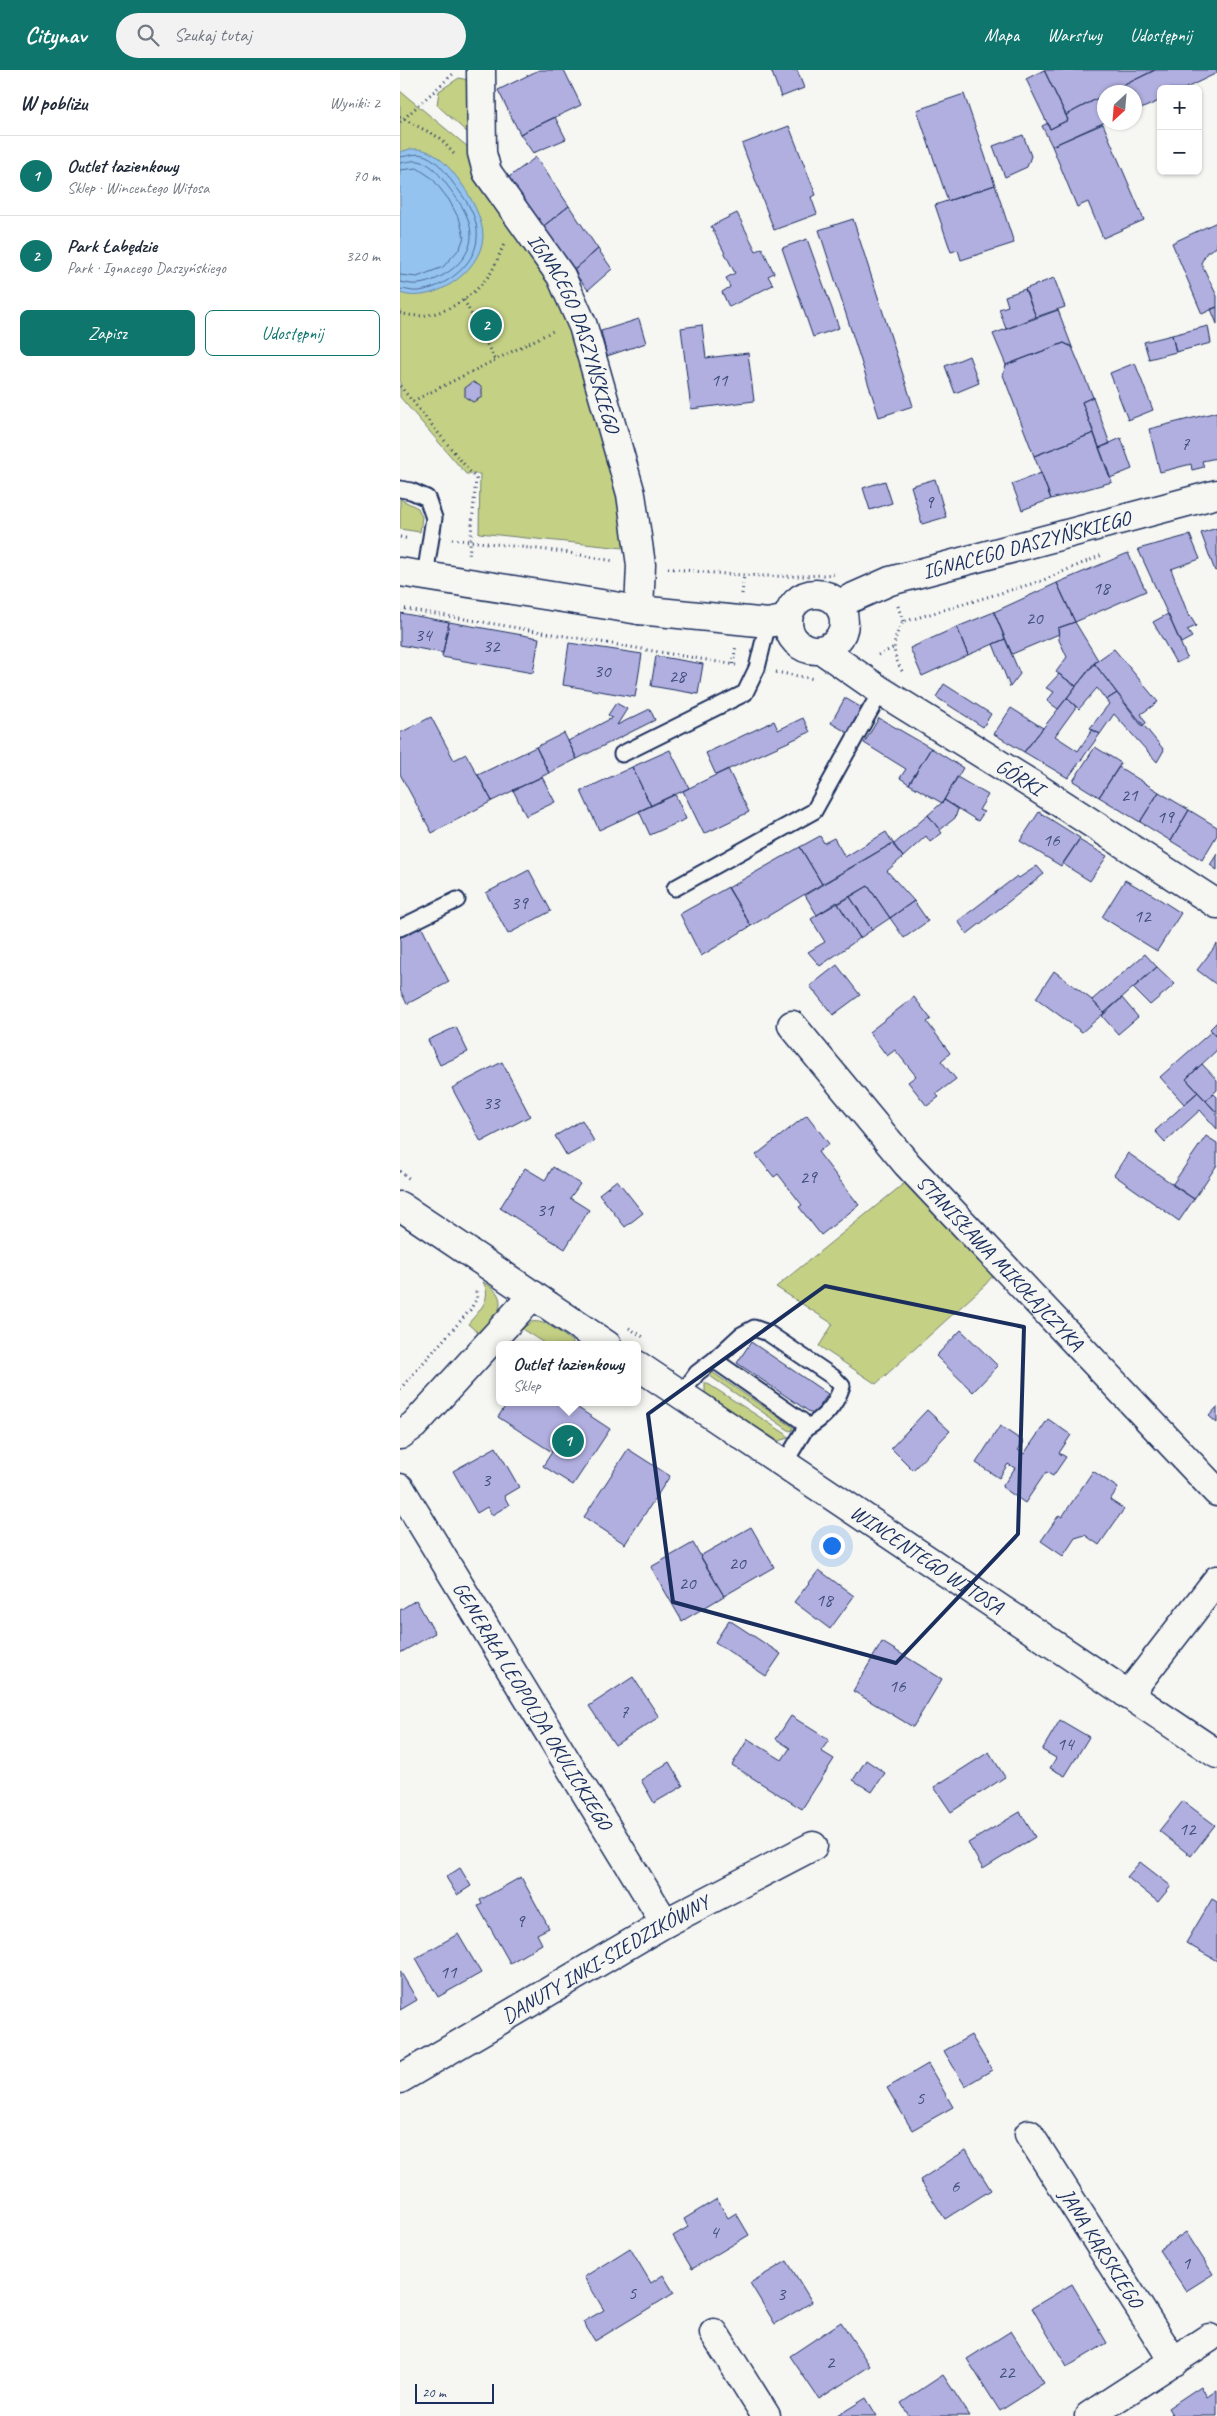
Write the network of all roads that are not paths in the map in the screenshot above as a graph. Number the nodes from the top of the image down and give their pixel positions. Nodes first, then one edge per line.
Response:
1 (481, 70) edge
2 (400, 478) edge
3 (406, 490) edge
4 (1217, 494) edge
5 (413, 574) edge
6 (838, 604) junction
7 (640, 610) junction
8 (778, 621) junction
9 (822, 650) junction
10 (881, 691) junction
11 (622, 754) dead end
12 (674, 888) dead end
13 (457, 900) dead end
14 (1217, 904) edge
15 (400, 928) edge
16 (792, 1025) dead end
17 (400, 1206) edge
18 (533, 1295) junction
19 (601, 1341) edge
20 (714, 1360) junction
21 (641, 1368) edge
22 (682, 1395) junction
23 (802, 1434) junction
24 (400, 1436) edge
25 (784, 1464) junction
26 (400, 1488) edge
27 (1217, 1492) edge
28 (1217, 1580) edge
29 (1128, 1695) junction
30 (1217, 1754) edge
31 (814, 1846) dead end
32 (665, 1923) junction
33 (400, 2079) edge
34 (1029, 2134) dead end
35 (714, 2333) dead end
36 (1209, 2338) dead end
37 (1174, 2362) junction
38 (766, 2416) edge
39 (1089, 2416) edge

1 - 7 street, IGNACEGO DASZYŃSKIEGO
2 - 3 lane
3 - 5 lane
4 - 6 street, IGNACEGO DASZYŃSKIEGO
5 - 7 street
6 - 8 street
6 - 9 street
7 - 8 street
8 - 9 street
8 - 11 lane
9 - 10 street, GÓRKI
10 - 12 lane
10 - 14 street, GÓRKI
13 - 15 lane
16 - 27 street, STANISŁAWA MIKOŁAJCZYKA
17 - 18 street
18 - 19 street
18 - 24 street
20 - 22 lane
20 - 23 lane
20 - 23 lane
21 - 22 street, WINCENTEGO WITOSA
22 - 25 street, WINCENTEGO WITOSA
23 - 25 lane
25 - 29 street, WINCENTEGO WITOSA
26 - 32 street, GENERAŁA LEOPOLDA OKULICKIEGO
28 - 29 street
29 - 30 street, WINCENTEGO WITOSA
31 - 32 street, DANUTY INKI-SIEDZIKÓWNY
32 - 33 street, DANUTY INKI-SIEDZIKÓWNY
34 - 37 street, JANA KARSKIEGO
35 - 38 street
36 - 37 street
37 - 39 street

